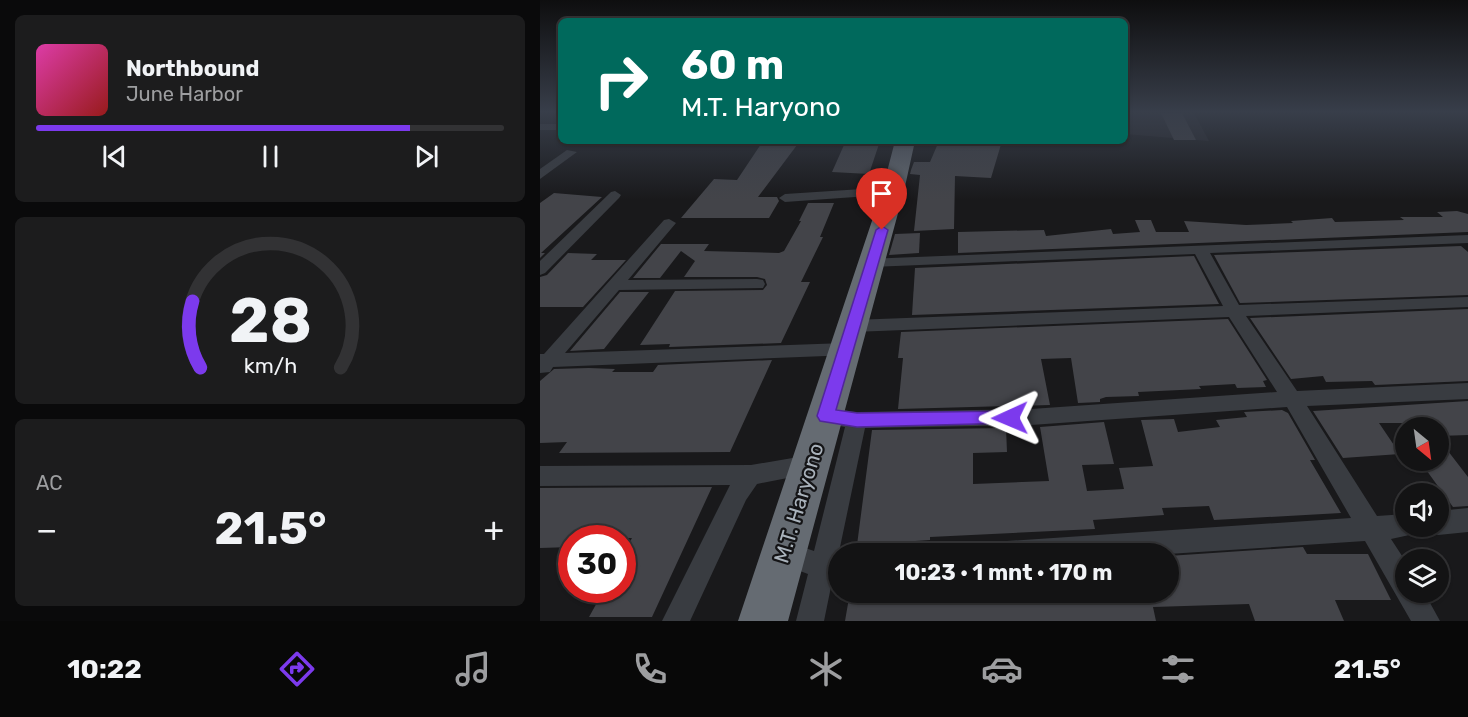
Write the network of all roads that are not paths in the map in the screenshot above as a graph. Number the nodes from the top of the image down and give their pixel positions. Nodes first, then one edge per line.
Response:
1 (904, 144) edge
2 (571, 152) dead end
3 (540, 175) edge
4 (893, 191) junction
5 (615, 195) dead end
6 (785, 198) dead end
7 (669, 223) dead end
8 (1468, 239) edge
9 (1200, 249) junction
10 (871, 262) junction
11 (540, 270) edge
12 (757, 284) dead end
13 (614, 285) junction
14 (1468, 302) edge
15 (1233, 310) junction
16 (849, 338) junction
17 (543, 364) edge
18 (1468, 391) edge
19 (1292, 399) junction
20 (841, 418) junction
21 (811, 464) junction
22 (751, 475) junction
23 (540, 476) edge
24 (1468, 520) edge
25 (1449, 522) edge
26 (1395, 527) edge
27 (1371, 529) junction
28 (1159, 543) edge
29 (814, 561) edge
30 (1395, 568) edge
31 (1415, 603) edge
32 (676, 621) edge
33 (763, 621) edge
34 (810, 621) edge
35 (1426, 621) edge

1 - 4 highway, M.T. Haryono
2 - 3 street
4 - 6 street
4 - 10 highway, M.T. Haryono
5 - 11 street
7 - 13 street
8 - 9 street
9 - 10 street
9 - 15 street
10 - 16 highway, M.T. Haryono
12 - 13 street
13 - 17 street
14 - 15 street
15 - 16 street
15 - 19 street
16 - 17 street
16 - 20 highway, M.T. Haryono
18 - 19 street
19 - 20 street
19 - 27 street
20 - 21 highway, M.T. Haryono
20 - 29 street
21 - 22 street
21 - 29 highway, M.T. Haryono
22 - 23 street
22 - 32 street
24 - 25 street
26 - 27 street
27 - 28 street
27 - 30 street
29 - 33 highway, M.T. Haryono
29 - 34 street
31 - 35 street

